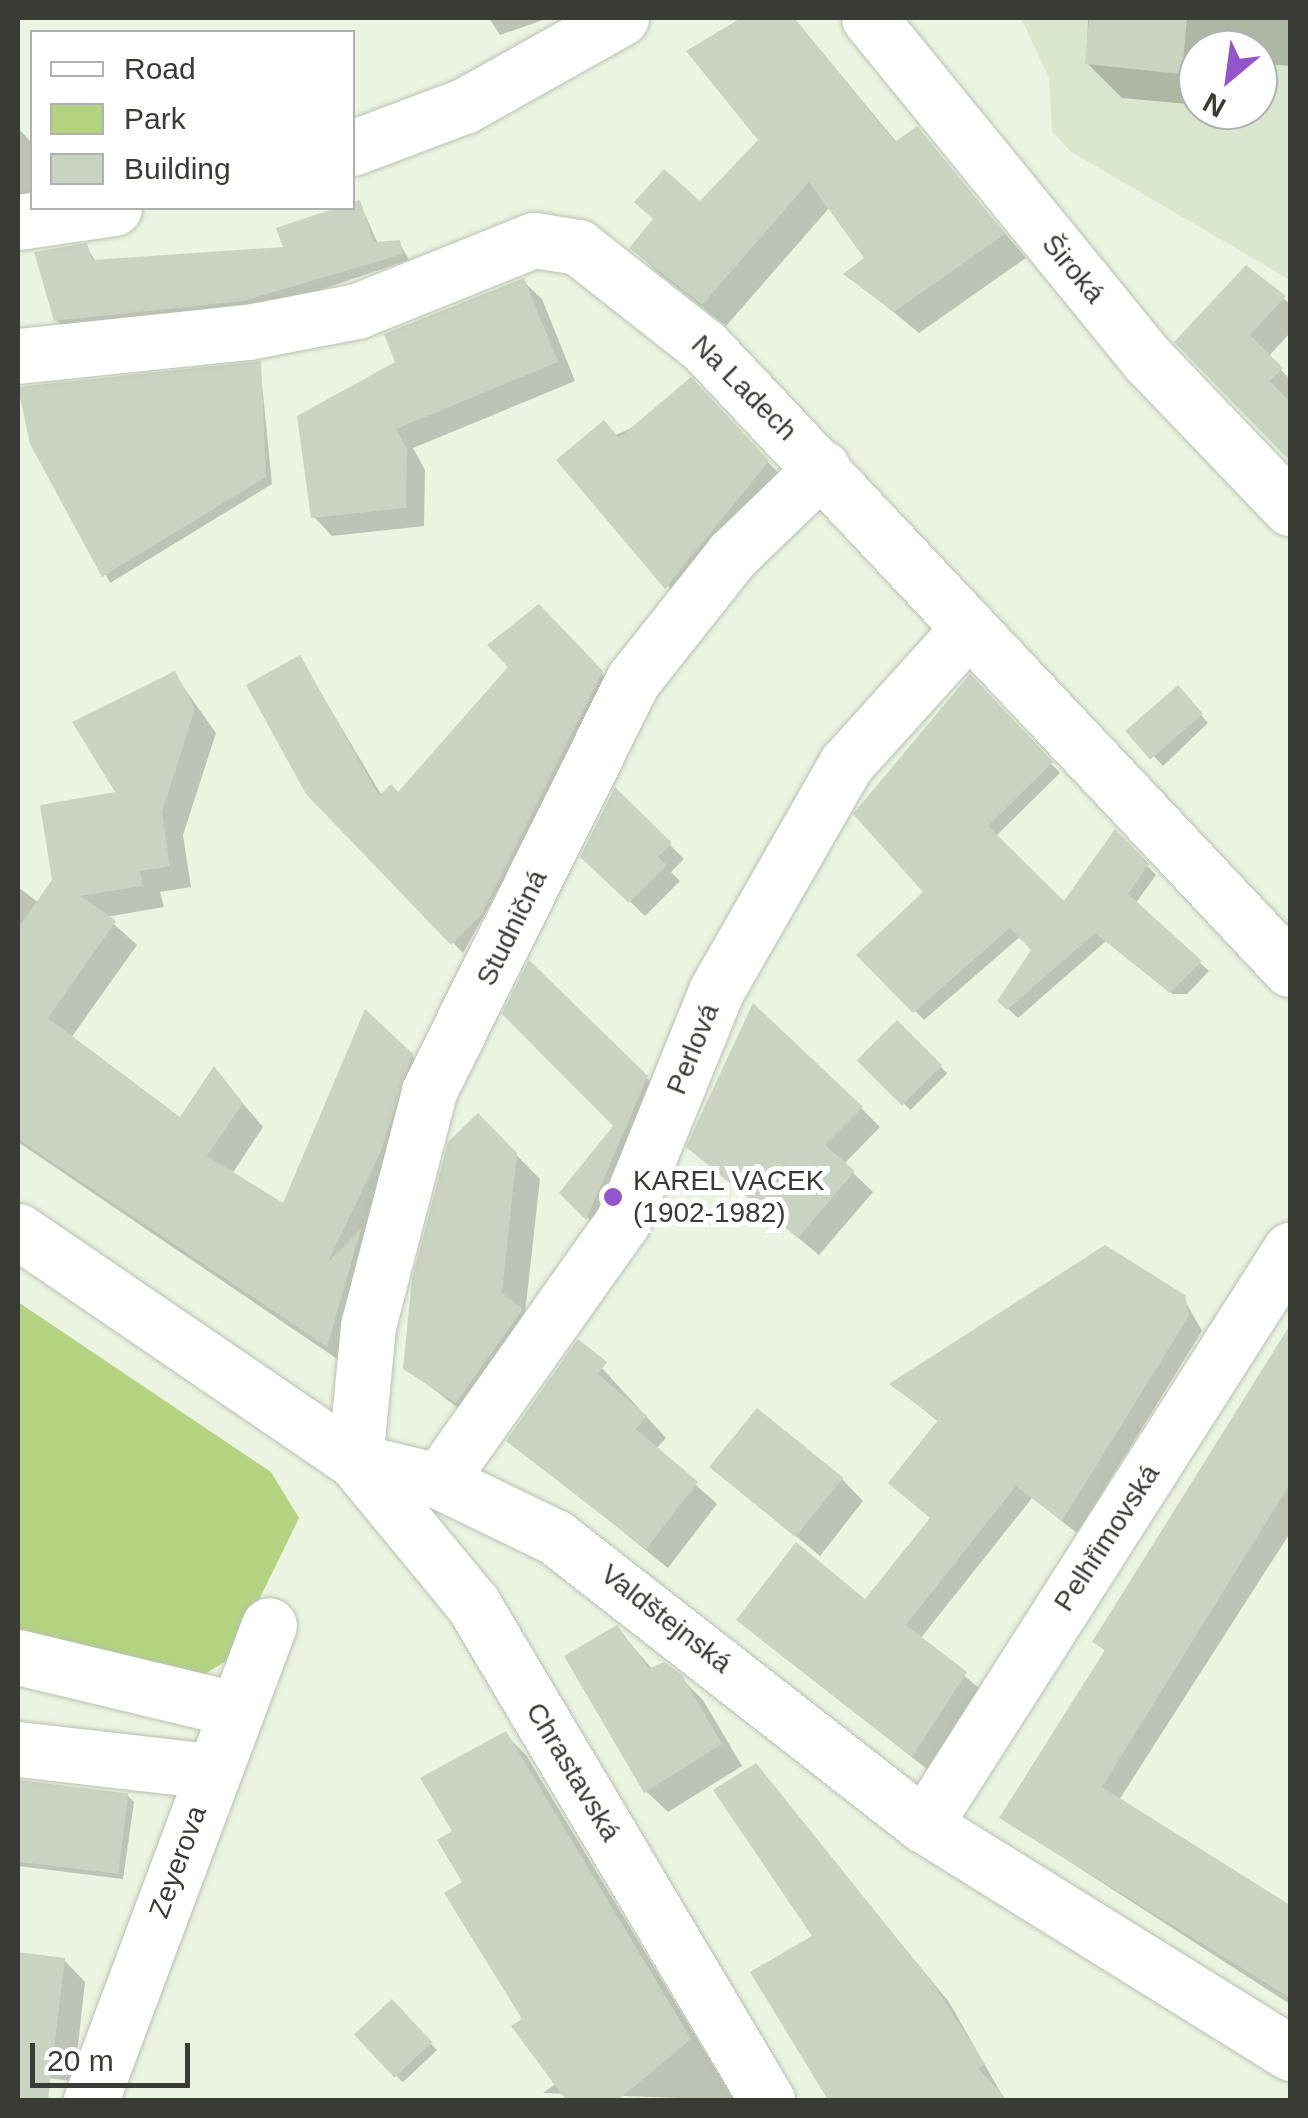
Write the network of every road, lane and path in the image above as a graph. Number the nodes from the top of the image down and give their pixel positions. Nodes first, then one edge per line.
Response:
1 (621, 18) edge
2 (870, 18) edge
3 (355, 147) edge
4 (100, 210) edge
5 (18, 222) edge
6 (18, 356) edge
7 (822, 468) junction
8 (1290, 508) edge
9 (967, 630) junction
10 (1290, 969) edge
11 (18, 1231) edge
12 (1283, 1280) edge
13 (355, 1461) junction
14 (439, 1482) junction
15 (269, 1625) dead end
16 (18, 1656) edge
17 (235, 1709) junction
18 (18, 1749) edge
19 (211, 1771) junction
20 (924, 1825) junction
21 (1290, 2053) edge
22 (92, 2100) edge
23 (767, 2100) edge

1 - 3 street
2 - 8 street, Široká
4 - 5 street
6 - 7 street, Na Ladech
7 - 9 street, Na Ladech
7 - 13 street, Studničná
9 - 10 street, Na Ladech
9 - 14 street, Perlová
11 - 13 street, Valdštejnská
12 - 20 street, Pelhřimovská
13 - 14 street, Valdštejnská
13 - 23 street, Chrastavská
14 - 20 street, Valdštejnská
15 - 17 street, Zeyerova
16 - 17 street
17 - 19 street, Zeyerova
18 - 19 street
19 - 22 street, Zeyerova
20 - 21 street, Valdštejnská

